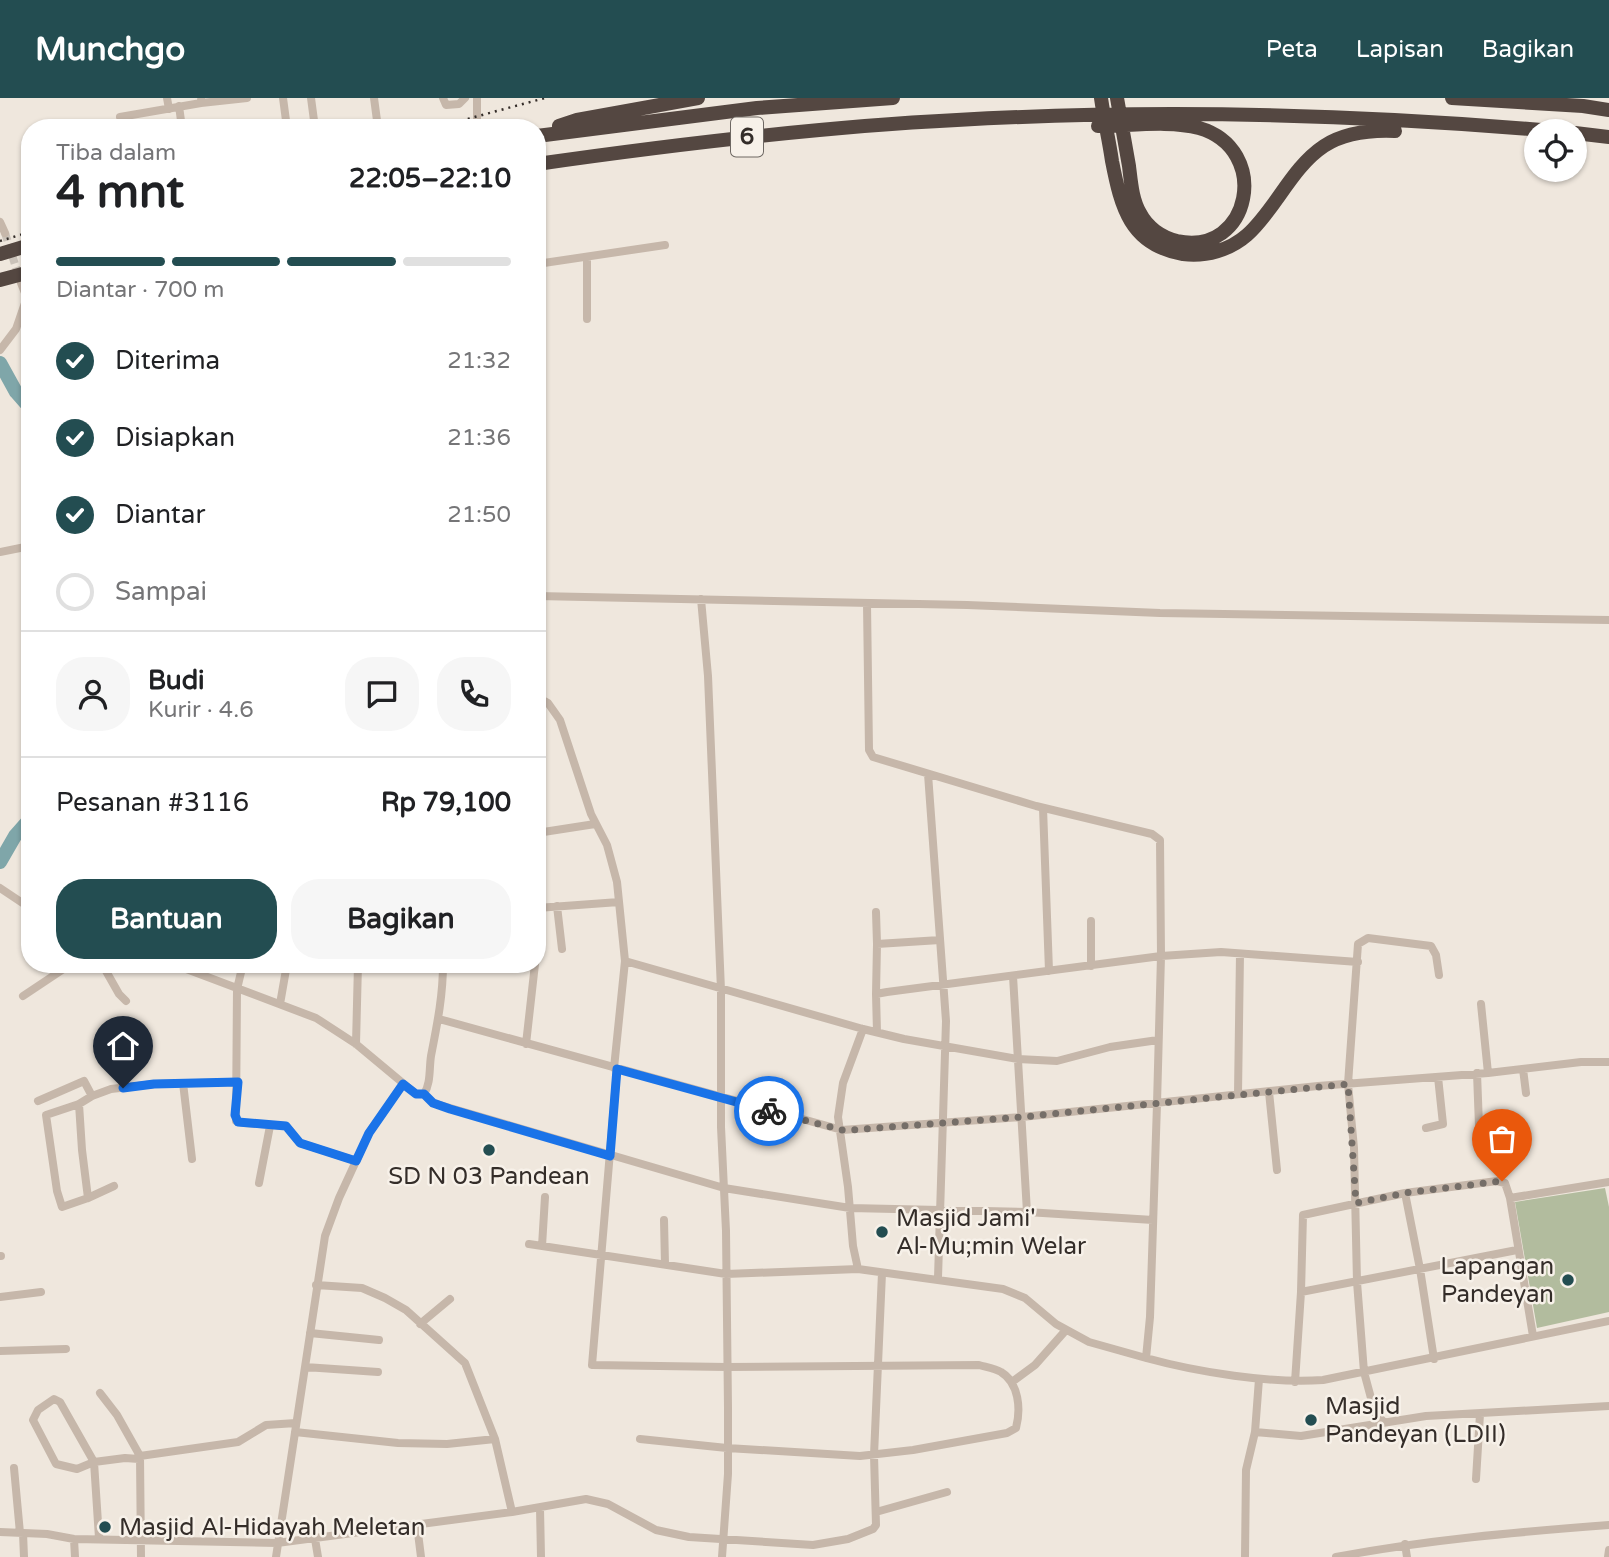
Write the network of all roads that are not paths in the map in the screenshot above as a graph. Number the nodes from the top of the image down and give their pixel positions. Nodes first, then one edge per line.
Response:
1 (167, 98) edge
2 (247, 98) edge
3 (283, 98) edge
4 (311, 98) edge
5 (374, 98) edge
6 (465, 98) edge
7 (477, 98) edge
8 (698, 98) edge
9 (893, 98) edge
10 (1101, 98) edge
11 (1117, 98) edge
12 (1452, 98) edge
13 (1538, 98) edge
14 (201, 101) edge
15 (445, 101) edge
16 (179, 106) junction
17 (1583, 106) junction
18 (169, 109) junction
19 (1609, 110) edge
20 (130, 116) junction
21 (120, 117) dead end
22 (130, 119) edge
23 (181, 119) edge
24 (286, 119) edge
25 (314, 119) edge
26 (377, 119) edge
27 (477, 119) edge
28 (957, 120) junction
29 (1524, 129) edge
30 (546, 131) edge
31 (546, 133) edge
32 (1587, 136) edge
33 (1524, 138) edge
34 (1609, 139) edge
35 (1587, 140) edge
36 (546, 162) edge
37 (0, 222) edge
38 (5, 233) dead end
39 (665, 245) dead end
40 (21, 248) edge
41 (0, 254) edge
42 (587, 257) junction
43 (546, 263) edge
44 (21, 278) edge
45 (0, 281) edge
46 (21, 318) edge
47 (587, 319) dead end
48 (2, 349) edge
49 (21, 548) edge
50 (0, 552) edge
51 (546, 596) edge
52 (701, 599) junction
53 (867, 604) junction
54 (1609, 620) edge
55 (546, 702) edge
56 (928, 774) junction
57 (1043, 808) junction
58 (595, 824) junction
59 (546, 832) edge
60 (0, 888) edge
61 (21, 902) edge
62 (619, 902) junction
63 (557, 906) junction
64 (546, 907) edge
65 (876, 912) dead end
66 (1091, 921) dead end
67 (940, 940) junction
68 (877, 944) junction
69 (562, 949) dead end
70 (1240, 954) junction
71 (1161, 956) junction
72 (625, 961) junction
73 (1357, 962) junction
74 (1091, 966) junction
75 (1049, 971) junction
76 (58, 973) edge
77 (107, 973) edge
78 (196, 973) edge
79 (241, 973) edge
80 (285, 973) edge
81 (358, 973) edge
82 (442, 973) edge
83 (534, 973) edge
84 (1439, 975) dead end
85 (1013, 976) junction
86 (943, 984) junction
87 (237, 989) junction
88 (721, 990) junction
89 (876, 994) junction
90 (23, 996) dead end
91 (126, 1001) dead end
92 (280, 1004) junction
93 (1481, 1004) dead end
94 (439, 1019) junction
95 (863, 1029) junction
96 (877, 1032) junction
97 (1158, 1040) junction
98 (356, 1044) junction
99 (526, 1044) junction
100 (944, 1047) junction
101 (1018, 1059) junction
102 (1609, 1062) edge
103 (615, 1069) junction
104 (1523, 1069) junction
105 (1477, 1073) junction
106 (1488, 1073) junction
107 (1438, 1077) junction
108 (238, 1082) junction
109 (183, 1083) junction
110 (403, 1084) junction
111 (1348, 1084) junction
112 (1269, 1092) junction
113 (1526, 1093) dead end
114 (424, 1094) junction
115 (1238, 1094) junction
116 (92, 1096) junction
117 (720, 1097) junction
118 (38, 1101) dead end
119 (79, 1104) junction
120 (1157, 1104) junction
121 (1022, 1117) junction
122 (943, 1122) junction
123 (270, 1126) junction
124 (1479, 1126) dead end
125 (1426, 1128) dead end
126 (842, 1130) junction
127 (610, 1156) junction
128 (192, 1159) dead end
129 (356, 1161) junction
130 (1277, 1170) dead end
131 (1609, 1182) edge
132 (259, 1183) dead end
133 (114, 1186) dead end
134 (724, 1188) junction
135 (1405, 1193) junction
136 (545, 1197) dead end
137 (88, 1198) junction
138 (1510, 1198) junction
139 (1356, 1203) junction
140 (850, 1208) junction
141 (940, 1212) junction
142 (1027, 1212) junction
143 (664, 1220) dead end
144 (1153, 1220) junction
145 (529, 1244) dead end
146 (542, 1246) junction
147 (1517, 1250) junction
148 (602, 1255) junction
149 (665, 1264) junction
150 (858, 1269) junction
151 (1420, 1269) junction
152 (882, 1273) junction
153 (726, 1274) junction
154 (938, 1278) junction
155 (1357, 1282) junction
156 (316, 1284) junction
157 (41, 1292) dead end
158 (1301, 1292) junction
159 (0, 1297) edge
160 (450, 1299) dead end
161 (1609, 1321) edge
162 (420, 1324) junction
163 (1066, 1330) junction
164 (310, 1333) junction
165 (1533, 1336) junction
166 (379, 1340) dead end
167 (66, 1349) dead end
168 (0, 1351) edge
169 (1146, 1358) junction
170 (1434, 1359) junction
171 (877, 1365) junction
172 (305, 1367) junction
173 (727, 1367) junction
174 (379, 1372) dead end
175 (1364, 1373) junction
176 (1259, 1379) junction
177 (1012, 1382) junction
178 (1295, 1382) junction
179 (100, 1393) dead end
180 (1609, 1406) edge
181 (1480, 1414) junction
182 (1384, 1422) junction
183 (295, 1427) junction
184 (1255, 1432) junction
185 (495, 1439) junction
186 (639, 1439) dead end
187 (727, 1448) junction
188 (874, 1455) junction
189 (139, 1457) junction
190 (93, 1462) junction
191 (14, 1468) dead end
192 (1476, 1479) dead end
193 (947, 1492) dead end
194 (540, 1508) junction
195 (876, 1511) junction
196 (512, 1512) junction
197 (417, 1525) junction
198 (1609, 1525) edge
199 (0, 1532) edge
200 (21, 1533) junction
201 (74, 1538) junction
202 (99, 1538) junction
203 (141, 1539) junction
204 (315, 1539) junction
205 (723, 1540) junction
206 (277, 1543) junction
207 (1405, 1544) junction
208 (1609, 1550) edge
209 (24, 1557) edge
210 (75, 1557) edge
211 (141, 1557) edge
212 (276, 1557) edge
213 (318, 1557) edge
214 (421, 1557) edge
215 (541, 1557) edge
216 (722, 1557) edge
217 (1245, 1557) edge
218 (1336, 1557) edge
219 (1407, 1557) edge
220 (1608, 1557) edge

1 - 18 street
2 - 14 street
3 - 24 street
4 - 25 street
5 - 26 street
6 - 15 street
7 - 27 street
8 - 30 highway
9 - 31 highway, 6
10 - 33 highway
11 - 28 highway
12 - 17 highway
13 - 17 highway
14 - 16 street
16 - 18 street
16 - 23 street
17 - 19 highway
18 - 20 street
20 - 21 street
20 - 22 street
28 - 29 highway, 6
28 - 36 highway, 6
32 - 34 highway
34 - 35 highway
37 - 38 street
39 - 42 street
40 - 41 highway
42 - 43 street
42 - 47 street
44 - 45 highway
46 - 48 street
49 - 50 street
51 - 52 street
52 - 53 street
52 - 88 street
53 - 54 street
53 - 56 street
55 - 58 street
56 - 57 street
56 - 67 street
57 - 71 street
57 - 75 street
58 - 59 street
58 - 62 street
60 - 61 street
62 - 63 street
62 - 72 street
63 - 64 street
63 - 69 street
65 - 68 street
66 - 74 street
67 - 68 street
67 - 86 street
68 - 89 street
70 - 71 street
70 - 73 street
70 - 115 street
71 - 74 street
71 - 97 street
72 - 88 street
72 - 103 street
73 - 84 street
73 - 111 street
74 - 75 street
75 - 85 street
76 - 90 street
77 - 91 street
78 - 87 street
79 - 87 street
80 - 92 street
81 - 98 street
82 - 94 street
83 - 99 street
85 - 86 street
85 - 101 street
86 - 89 street
86 - 100 street
87 - 92 street
87 - 108 street
88 - 95 street
88 - 117 street
89 - 96 street
92 - 98 street
93 - 106 street
94 - 99 street
94 - 114 street
95 - 96 street
95 - 126 street
96 - 100 street
97 - 101 street
97 - 120 street
98 - 110 street
99 - 103 street
100 - 101 street
100 - 122 street
101 - 121 street
102 - 104 street
103 - 117 street
103 - 127 street
104 - 106 street
104 - 113 street
105 - 106 street
105 - 107 street
105 - 124 street
107 - 111 street
107 - 125 street
108 - 109 street
108 - 123 street
109 - 116 street
109 - 128 street
110 - 114 street
110 - 129 street
111 - 112 street
111 - 139 street
112 - 115 street
112 - 130 street
114 - 127 street
115 - 120 street
116 - 118 street
116 - 119 street
117 - 126 street
117 - 134 street
119 - 137 street
119 - 137 street
120 - 121 street
120 - 144 street
121 - 122 street
121 - 142 street
122 - 126 street
122 - 141 street
123 - 129 street
123 - 132 street
126 - 140 street
127 - 134 street
127 - 148 street
129 - 156 street
131 - 138 street
133 - 137 street
134 - 140 street
134 - 153 street
135 - 138 street
135 - 139 street
135 - 151 street
136 - 146 street
138 - 147 street
139 - 155 street
139 - 158 street
140 - 141 street
140 - 150 street
141 - 142 street
141 - 154 street
142 - 144 street
143 - 149 street
144 - 169 street
145 - 146 street
146 - 148 street
147 - 151 street
147 - 165 street
148 - 149 street
148 - 173 street
149 - 153 street
150 - 152 street
150 - 153 street
151 - 155 street
151 - 170 street
152 - 154 street
152 - 171 street
153 - 173 street
154 - 163 street
155 - 158 street
155 - 175 street
156 - 162 street
156 - 164 street
157 - 159 street
158 - 178 street
160 - 162 street
161 - 165 street
162 - 185 street
163 - 169 street
163 - 177 street
164 - 166 street
164 - 172 street
165 - 170 street
167 - 168 street
169 - 176 street
170 - 175 street
171 - 173 street
171 - 177 street
171 - 188 street
172 - 174 street
172 - 183 street
173 - 187 street
175 - 178 street
175 - 182 street
176 - 178 street
176 - 184 street
177 - 188 street
179 - 189 street
180 - 181 street
181 - 182 street
181 - 192 street
182 - 184 street
183 - 185 street
183 - 189 street
183 - 206 street
184 - 217 street
185 - 196 street
186 - 187 street
187 - 188 street
187 - 205 street
188 - 195 street
189 - 190 street
189 - 203 street
190 - 190 street
190 - 202 street
191 - 200 street
193 - 195 street
194 - 196 street
194 - 205 street
194 - 215 street
195 - 205 street
196 - 197 street
197 - 204 street
197 - 214 street
198 - 207 street
199 - 200 street
200 - 201 street
200 - 209 street
201 - 202 street
201 - 210 street
202 - 203 street
203 - 206 street
203 - 211 street
204 - 206 street
204 - 213 street
205 - 216 street
206 - 212 street
207 - 218 street
207 - 219 street
208 - 220 street

